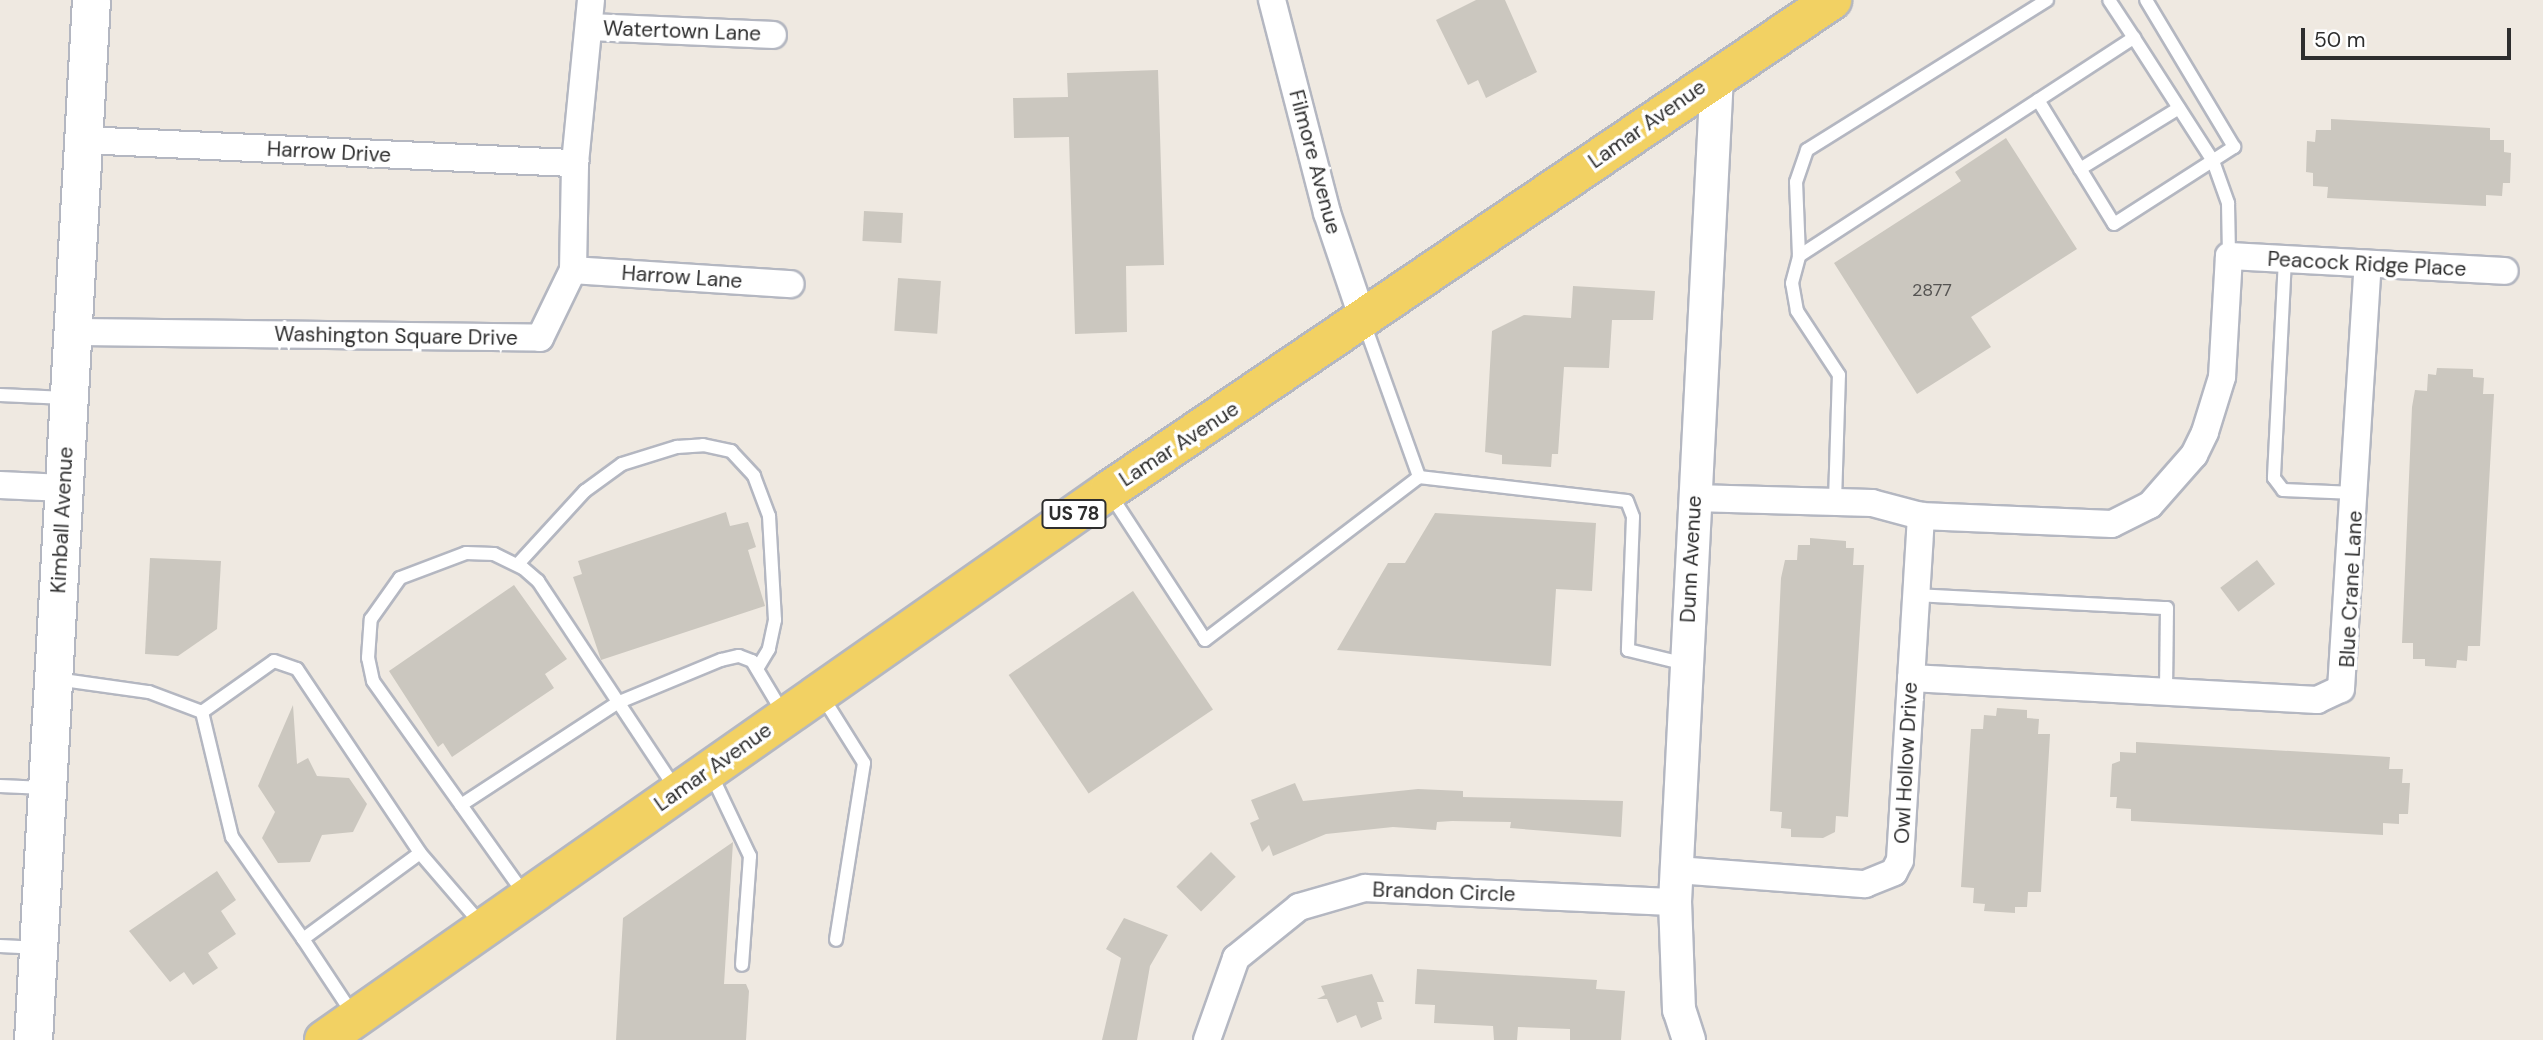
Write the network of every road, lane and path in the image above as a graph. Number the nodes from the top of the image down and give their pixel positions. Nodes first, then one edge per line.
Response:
1 (91, 0) edge
2 (592, 0) edge
3 (1272, 0) edge
4 (1832, 0) edge
5 (2047, 0) edge
6 (2109, 0) edge
7 (2146, 0) edge
8 (590, 27) junction
9 (773, 35) dead end
10 (2134, 38) junction
11 (1717, 76) junction
12 (2038, 100) junction
13 (2179, 108) junction
14 (83, 140) junction
15 (2213, 161) junction
16 (575, 163) junction
17 (2080, 169) junction
18 (1799, 256) junction
19 (2229, 256) junction
20 (2285, 259) junction
21 (2368, 264) junction
22 (573, 270) junction
23 (2505, 271) dead end
24 (790, 284) dead end
25 (1364, 322) junction
26 (72, 332) junction
27 (0, 395) edge
28 (69, 398) junction
29 (1419, 477) junction
30 (0, 485) edge
31 (64, 488) junction
32 (1108, 491) junction
33 (2356, 494) junction
34 (1694, 498) junction
35 (1835, 501) junction
36 (1921, 516) junction
37 (517, 564) junction
38 (1916, 595) junction
39 (1686, 664) junction
40 (757, 669) junction
41 (53, 678) junction
42 (1911, 678) junction
43 (820, 692) junction
44 (2166, 692) junction
45 (617, 703) junction
46 (202, 712) junction
47 (785, 717) junction
48 (709, 770) junction
49 (0, 786) edge
50 (48, 788) junction
51 (678, 792) junction
52 (461, 805) junction
53 (419, 853) junction
54 (1677, 870) junction
55 (527, 898) junction
56 (1675, 902) junction
57 (484, 928) junction
58 (303, 939) junction
59 (836, 940) dead end
60 (0, 946) edge
61 (39, 949) junction
62 (741, 965) dead end
63 (356, 1018) junction
64 (33, 1038) edge
65 (324, 1040) edge
66 (1207, 1040) edge
67 (1689, 1040) edge

1 - 14 main road, Kimball Avenue
2 - 8 street, Washington Square Drive
3 - 25 street, Filmore Avenue
4 - 11 main road, Lamar Avenue / US 78
5 - 18 lane
6 - 10 lane
7 - 15 lane
8 - 9 street, Watertown Lane
8 - 16 street, Washington Square Drive
10 - 12 lane
10 - 13 lane
11 - 25 main road, Lamar Avenue / US 78
11 - 34 street, Dunn Avenue
12 - 17 lane
12 - 18 lane
13 - 15 lane
13 - 17 lane
14 - 16 street, Harrow Drive
14 - 26 main road, Kimball Avenue
15 - 17 lane
15 - 19 lane
16 - 22 street, Washington Square Drive
18 - 35 lane
19 - 20 street, Peacock Ridge Place
19 - 36 street
20 - 21 street, Peacock Ridge Place
20 - 33 lane
21 - 23 street, Peacock Ridge Place
21 - 33 street, Blue Crane Lane
22 - 24 street, Harrow Lane
22 - 26 street, Washington Square Drive
25 - 29 lane
25 - 32 main road, Lamar Avenue / US 78
26 - 28 main road, Kimball Avenue
27 - 28 lane
28 - 31 main road, Kimball Avenue
29 - 32 lane
29 - 39 lane
30 - 31 street
31 - 41 main road, Kimball Avenue
32 - 43 main road, Lamar Avenue / US 78
33 - 44 street, Blue Crane Lane
34 - 35 street
34 - 39 street, Dunn Avenue
35 - 36 street
36 - 38 street, Owl Hollow Drive
37 - 40 lane
37 - 45 lane
37 - 52 lane
38 - 42 street, Owl Hollow Drive
38 - 44 lane
39 - 54 street, Dunn Avenue
40 - 45 lane
40 - 47 lane
41 - 46 lane
41 - 50 main road, Kimball Avenue
42 - 44 street, Blue Crane Lane
42 - 54 street, Owl Hollow Drive
43 - 47 main road, Lamar Avenue / US 78
43 - 59 lane
45 - 51 lane
45 - 52 lane
46 - 53 lane
46 - 58 lane
47 - 48 main road, Lamar Avenue / US 78
48 - 51 main road, Lamar Avenue / US 78
48 - 62 lane
49 - 50 lane
50 - 61 main road, Kimball Avenue
51 - 55 main road, Lamar Avenue / US 78
52 - 55 lane
53 - 57 lane
53 - 58 lane
54 - 56 street, Dunn Avenue
55 - 57 main road, Lamar Avenue / US 78
56 - 66 street, Brandon Circle
56 - 67 street, Dunn Avenue
57 - 63 main road, Lamar Avenue / US 78
58 - 63 lane
60 - 61 lane
61 - 64 main road, Kimball Avenue
63 - 65 main road, Lamar Avenue / US 78

